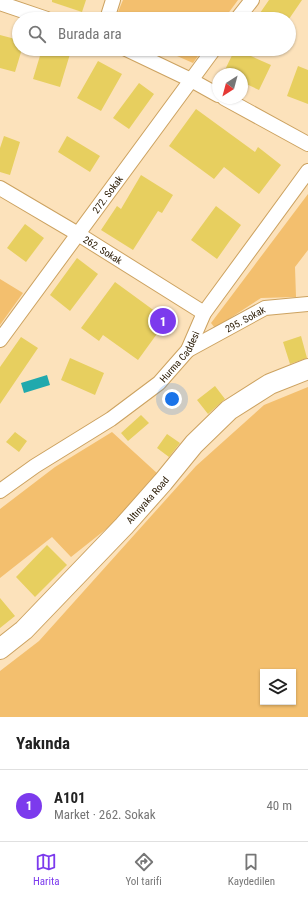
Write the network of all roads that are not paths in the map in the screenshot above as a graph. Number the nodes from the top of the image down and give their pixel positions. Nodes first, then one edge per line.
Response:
1 (113, 0) edge
2 (252, 0) edge
3 (0, 3) edge
4 (26, 12) edge
5 (109, 12) edge
6 (243, 12) edge
7 (141, 56) edge
8 (209, 56) edge
9 (191, 80) junction
10 (212, 91) edge
11 (235, 104) edge
12 (308, 144) edge
13 (308, 171) edge
14 (0, 188) edge
15 (78, 234) junction
16 (308, 304) edge
17 (204, 313) junction
18 (0, 340) edge
19 (188, 350) junction
20 (308, 369) edge
21 (0, 491) edge
22 (0, 649) edge

1 - 5 street
2 - 6 street
3 - 4 street
7 - 9 street
8 - 9 street, 272. Sokak
9 - 10 street
9 - 15 street, 272. Sokak
11 - 12 street
13 - 17 street, Hurma Caddesi
14 - 15 street, 262. Sokak
15 - 17 street, 262. Sokak
15 - 18 street, 272. Sokak
16 - 19 street, 295. Sokak
17 - 19 street, Hurma Caddesi
19 - 21 street, Hurma Caddesi
20 - 22 main road, Altınyaka Road

